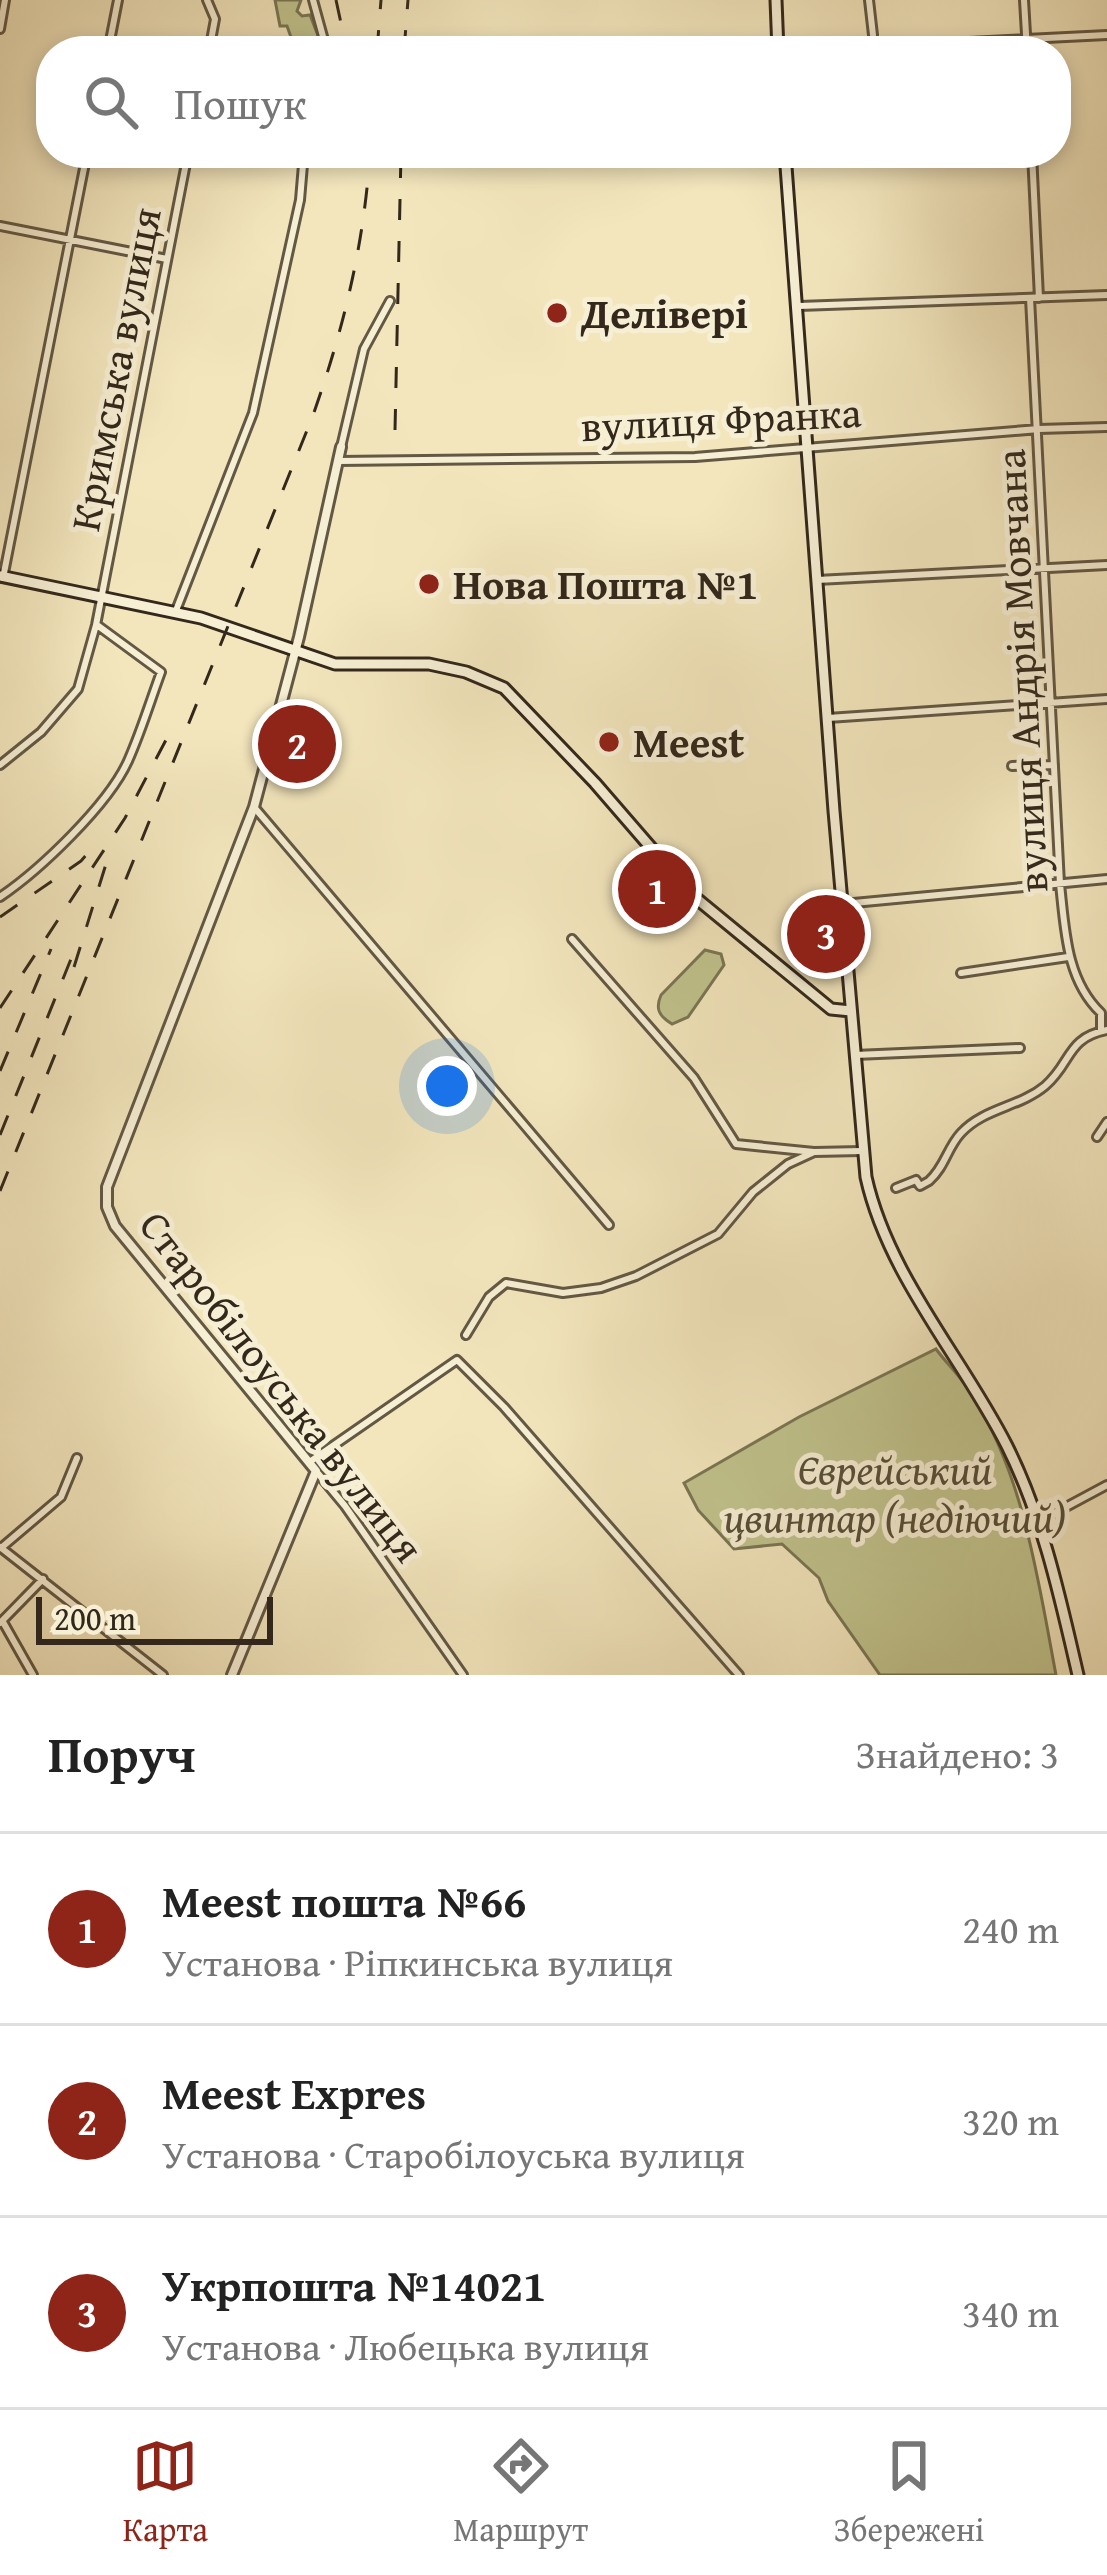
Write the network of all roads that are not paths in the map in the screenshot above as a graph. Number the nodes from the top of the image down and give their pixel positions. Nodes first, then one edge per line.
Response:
1 (5, 0) edge
2 (118, 0) edge
3 (207, 0) edge
4 (314, 0) edge
5 (776, 0) edge
6 (869, 0) edge
7 (1024, 0) edge
8 (0, 29) edge
9 (873, 35) dead end
10 (1107, 35) edge
11 (111, 36) edge
12 (212, 36) edge
13 (323, 36) edge
14 (777, 36) edge
15 (1026, 36) edge
16 (1071, 37) edge
17 (84, 168) edge
18 (185, 168) edge
19 (303, 168) edge
20 (786, 168) edge
21 (1032, 168) edge
22 (0, 226) edge
23 (69, 240) junction
24 (166, 259) junction
25 (1107, 295) edge
26 (1034, 298) junction
27 (390, 301) dead end
28 (799, 306) junction
29 (1107, 427) edge
30 (1039, 428) junction
31 (341, 447) joint
32 (808, 449) junction
33 (338, 461) junction
34 (1107, 565) edge
35 (1044, 567) junction
36 (1, 578) edge
37 (817, 580) junction
38 (102, 597) junction
39 (175, 613) junction
40 (96, 625) junction
41 (295, 652) junction
42 (1107, 699) edge
43 (1050, 702) junction
44 (828, 718) junction
45 (1054, 765) junction
46 (0, 766) edge
47 (1012, 766) dead end
48 (254, 807) junction
49 (1107, 879) edge
50 (1060, 884) junction
51 (0, 897) edge
52 (843, 904) junction
53 (572, 939) dead end
54 (1068, 957) junction
55 (962, 973) dead end
56 (850, 1011) junction
57 (1102, 1029) edge
58 (1019, 1048) dead end
59 (855, 1055) junction
60 (1107, 1122) edge
61 (1097, 1137) dead end
62 (862, 1151) junction
63 (814, 1152) junction
64 (896, 1188) dead end
65 (609, 1225) dead end
66 (466, 1335) dead end
67 (77, 1458) dead end
68 (311, 1461) junction
69 (316, 1471) junction
70 (1107, 1485) edge
71 (1038, 1522) junction
72 (1, 1548) edge
73 (43, 1579) junction
74 (2, 1623) edge
75 (33, 1675) edge
76 (163, 1675) edge
77 (232, 1675) edge
78 (463, 1675) edge
79 (739, 1675) edge
80 (1078, 1675) edge

1 - 8 street
2 - 11 street
3 - 12 street
4 - 13 street
5 - 14 main road
6 - 9 street
7 - 15 street
10 - 16 street
17 - 23 street
18 - 24 street, Кримська вулиця
19 - 39 street
20 - 28 main road
21 - 26 street, вулиця Андрія Мовчана
22 - 23 street
23 - 24 street
23 - 36 street
24 - 38 street, Кримська вулиця
25 - 26 street
26 - 28 street
26 - 30 street, вулиця Андрія Мовчана
27 - 31 street, Старобілоуська вулиця
28 - 32 main road
29 - 30 street, вулиця Франка
30 - 32 street, вулиця Франка
30 - 35 street, вулиця Андрія Мовчана
31 - 33 street, Старобілоуська вулиця
32 - 33 street, вулиця Франка
32 - 37 main road
33 - 41 street, Старобілоуська вулиця
34 - 35 street
35 - 37 street
35 - 43 street, вулиця Андрія Мовчана
36 - 38 main road
37 - 44 main road
38 - 39 main road
38 - 40 street, Кримська вулиця
39 - 41 main road
40 - 46 street, Кримська вулиця
40 - 51 street
41 - 48 street, Старобілоуська вулиця
41 - 56 main road
42 - 43 street
43 - 44 street
43 - 45 street, вулиця Андрія Мовчана
44 - 52 main road
45 - 47 street
45 - 50 street, вулиця Андрія Мовчана
48 - 65 street
48 - 68 street, Старобілоуська вулиця
49 - 50 street
50 - 52 street
50 - 54 street, вулиця Андрія Мовчана
52 - 56 main road
53 - 63 street
54 - 55 street
54 - 57 street, вулиця Андрія Мовчана
56 - 59 main road
57 - 64 street
58 - 59 street
59 - 62 main road
60 - 61 street
62 - 63 street
62 - 71 main road
63 - 66 street
67 - 72 street
68 - 69 street, Старобілоуська вулиця
68 - 79 street
69 - 77 street
69 - 78 street, Старобілоуська вулиця
70 - 71 street
71 - 80 main road
72 - 73 street
73 - 74 street
73 - 76 street
74 - 75 street

